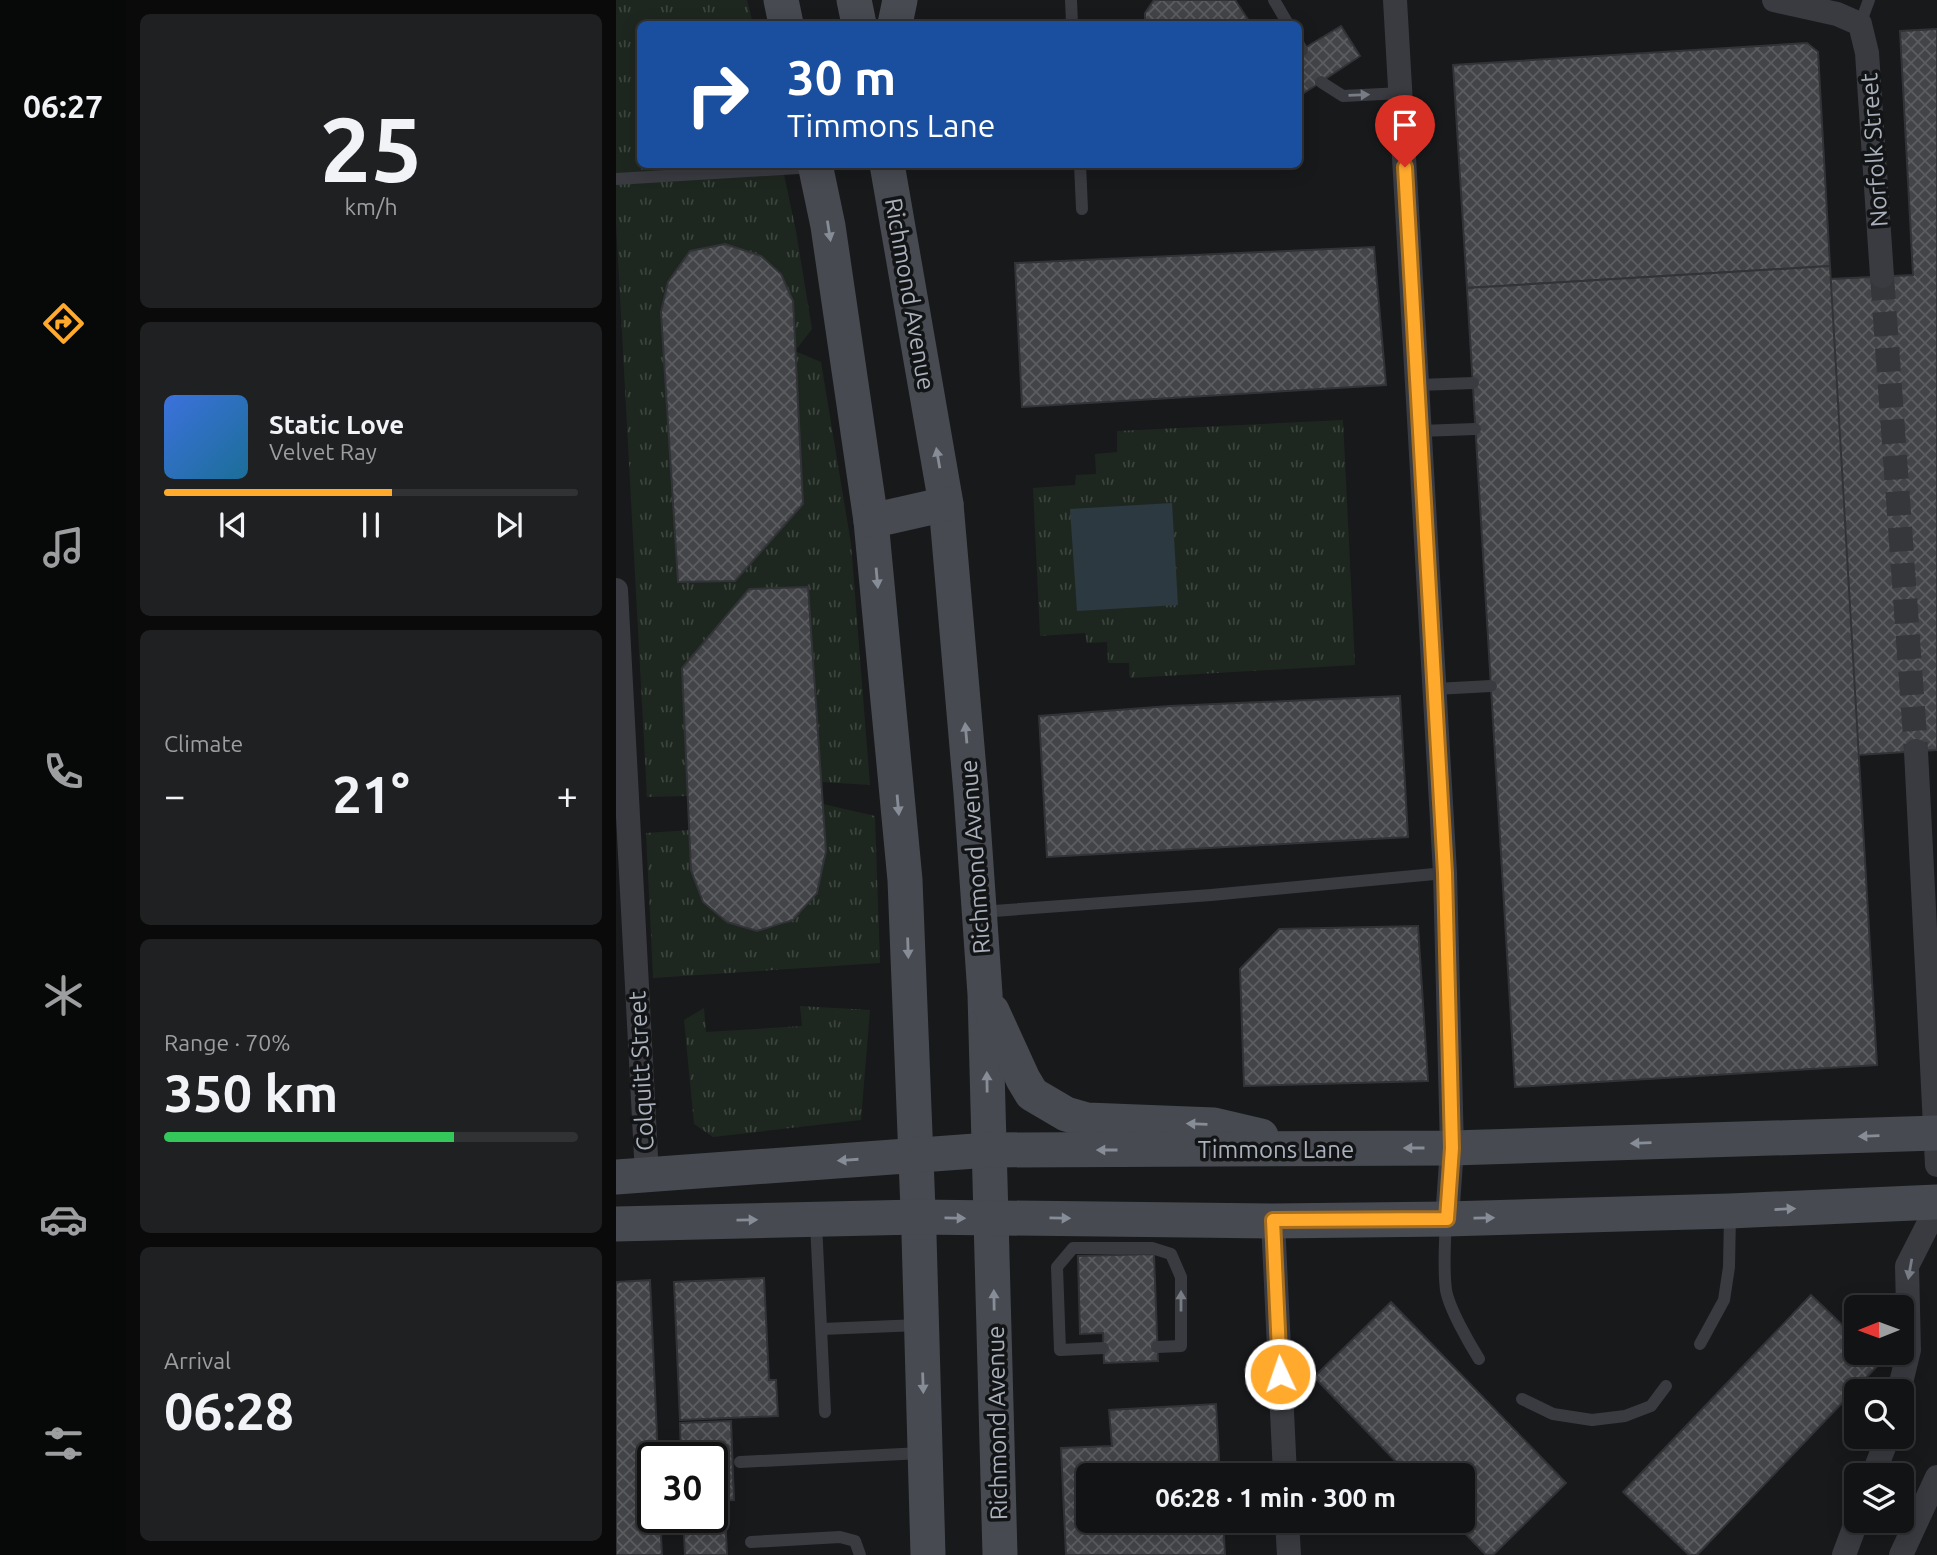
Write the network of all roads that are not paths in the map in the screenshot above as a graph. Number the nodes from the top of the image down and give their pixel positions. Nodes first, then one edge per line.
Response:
1 (781, 0) edge
2 (854, 0) edge
3 (900, 0) edge
4 (1071, 0) edge
5 (1274, 0) edge
6 (1395, 0) edge
7 (1774, 0) edge
8 (1869, 0) edge
9 (785, 21) edge
10 (858, 21) edge
11 (895, 21) edge
12 (1072, 21) edge
13 (1286, 21) edge
14 (1860, 24) junction
15 (1321, 82) dead end
16 (1401, 93) junction
17 (785, 168) edge
18 (816, 168) edge
19 (888, 168) edge
20 (1080, 168) edge
21 (616, 179) edge
22 (1082, 209) dead end
23 (1882, 276) tunnel mouth
24 (1473, 383) dead end
25 (1418, 386) junction
26 (1475, 429) dead end
27 (1420, 431) junction
28 (946, 504) junction
29 (872, 521) junction
30 (616, 590) edge
31 (1491, 686) dead end
32 (1435, 689) junction
33 (1916, 751) tunnel mouth
34 (1445, 873) junction
35 (980, 912) junction
36 (985, 994) junction
37 (1936, 1144) edge
38 (1452, 1148) junction
39 (1311, 1149) junction
40 (989, 1150) junction
41 (916, 1155) junction
42 (632, 1176) edge
43 (1937, 1204) edge
44 (1730, 1211) junction
45 (918, 1217) junction
46 (992, 1218) junction
47 (816, 1219) junction
48 (1447, 1219) junction
49 (1273, 1220) junction
50 (616, 1224) edge
51 (921, 1325) junction
52 (822, 1329) junction
53 (1700, 1344) dead end
54 (1157, 1347) dead end
55 (1103, 1348) dead end
56 (1479, 1359) dead end
57 (1902, 1379) edge
58 (1665, 1386) dead end
59 (1522, 1399) dead end
60 (825, 1412) dead end
61 (925, 1453) junction
62 (740, 1461) dead end
63 (1284, 1463) edge
64 (1937, 1477) edge
65 (1931, 1503) edge
66 (1288, 1533) edge
67 (1852, 1533) edge
68 (751, 1542) dead end
69 (860, 1555) edge
70 (928, 1555) edge
71 (1000, 1555) edge
72 (1289, 1555) edge
73 (1844, 1555) edge
74 (1902, 1555) edge

1 - 9 main road
2 - 10 main road
3 - 11 main road
4 - 12 lane
5 - 13 lane
6 - 16 street
7 - 14 street
8 - 14 lane
14 - 23 street, Norfolk Street
15 -> 16 lane
16 - 25 street
17 - 21 lane
18 -> 29 main road
28 -> 19 main road, Richmond Avenue
20 - 22 lane
24 - 25 lane
25 - 27 street
26 - 27 lane
27 - 32 street
28 - 29 main road
35 -> 28 main road, Richmond Avenue
29 -> 41 main road
30 - 42 street, Colquitt Street
31 - 32 lane
32 - 34 street
33 - 37 street
34 - 35 lane
34 - 38 street
35 - 36 main road, Richmond Avenue
39 -> 36 main road
40 -> 36 main road, Richmond Avenue
37 -> 38 main road, Timmons Lane
38 -> 39 main road, Timmons Lane
38 - 48 street
39 -> 40 main road, Timmons Lane
40 - 41 main road, Timmons Lane
40 - 46 main road, Richmond Avenue
41 -> 42 main road, Timmons Lane
41 - 45 main road
44 -> 43 main road
43 -> 57 street
48 -> 44 main road
44 - 53 lane
45 -> 46 main road
45 - 47 main road
45 - 51 main road
46 -> 49 main road
71 -> 46 main road, Richmond Avenue
50 -> 47 main road
47 - 52 lane
48 - 49 main road
48 - 56 lane
49 - 63 street
51 - 52 lane
51 -> 61 main road
52 - 60 lane
54 -> 55 lane
58 - 59 lane
61 - 62 lane
61 - 70 main road
64 - 65 street
65 - 74 street
66 - 72 street
67 - 73 street
68 - 69 lane

